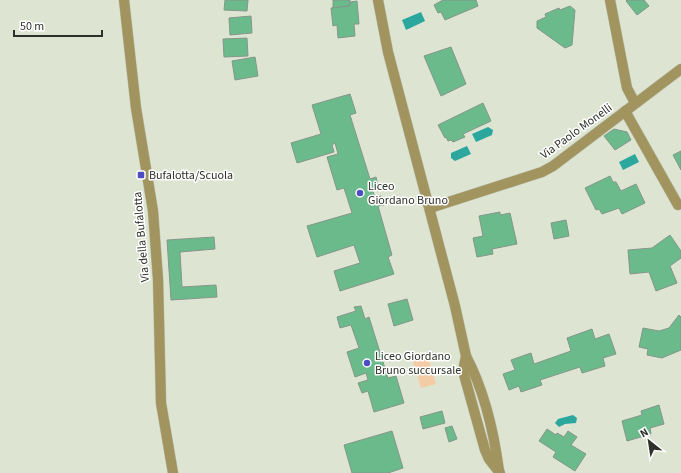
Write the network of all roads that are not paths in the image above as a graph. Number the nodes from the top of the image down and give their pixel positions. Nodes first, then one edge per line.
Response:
1 (124, 0) edge
2 (378, 0) edge
3 (610, 0) edge
4 (681, 69) edge
5 (635, 103) junction
6 (625, 112) junction
7 (678, 205) dead end
8 (430, 208) junction
9 (173, 473) edge
10 (499, 473) edge

1 - 9 street, Via della Bufalotta
2 - 8 street
3 - 5 street
4 - 5 street, Via Paolo Monelli
5 - 6 street, Via Paolo Monelli
6 - 7 street
6 - 8 street, Via Paolo Monelli
8 - 10 street

